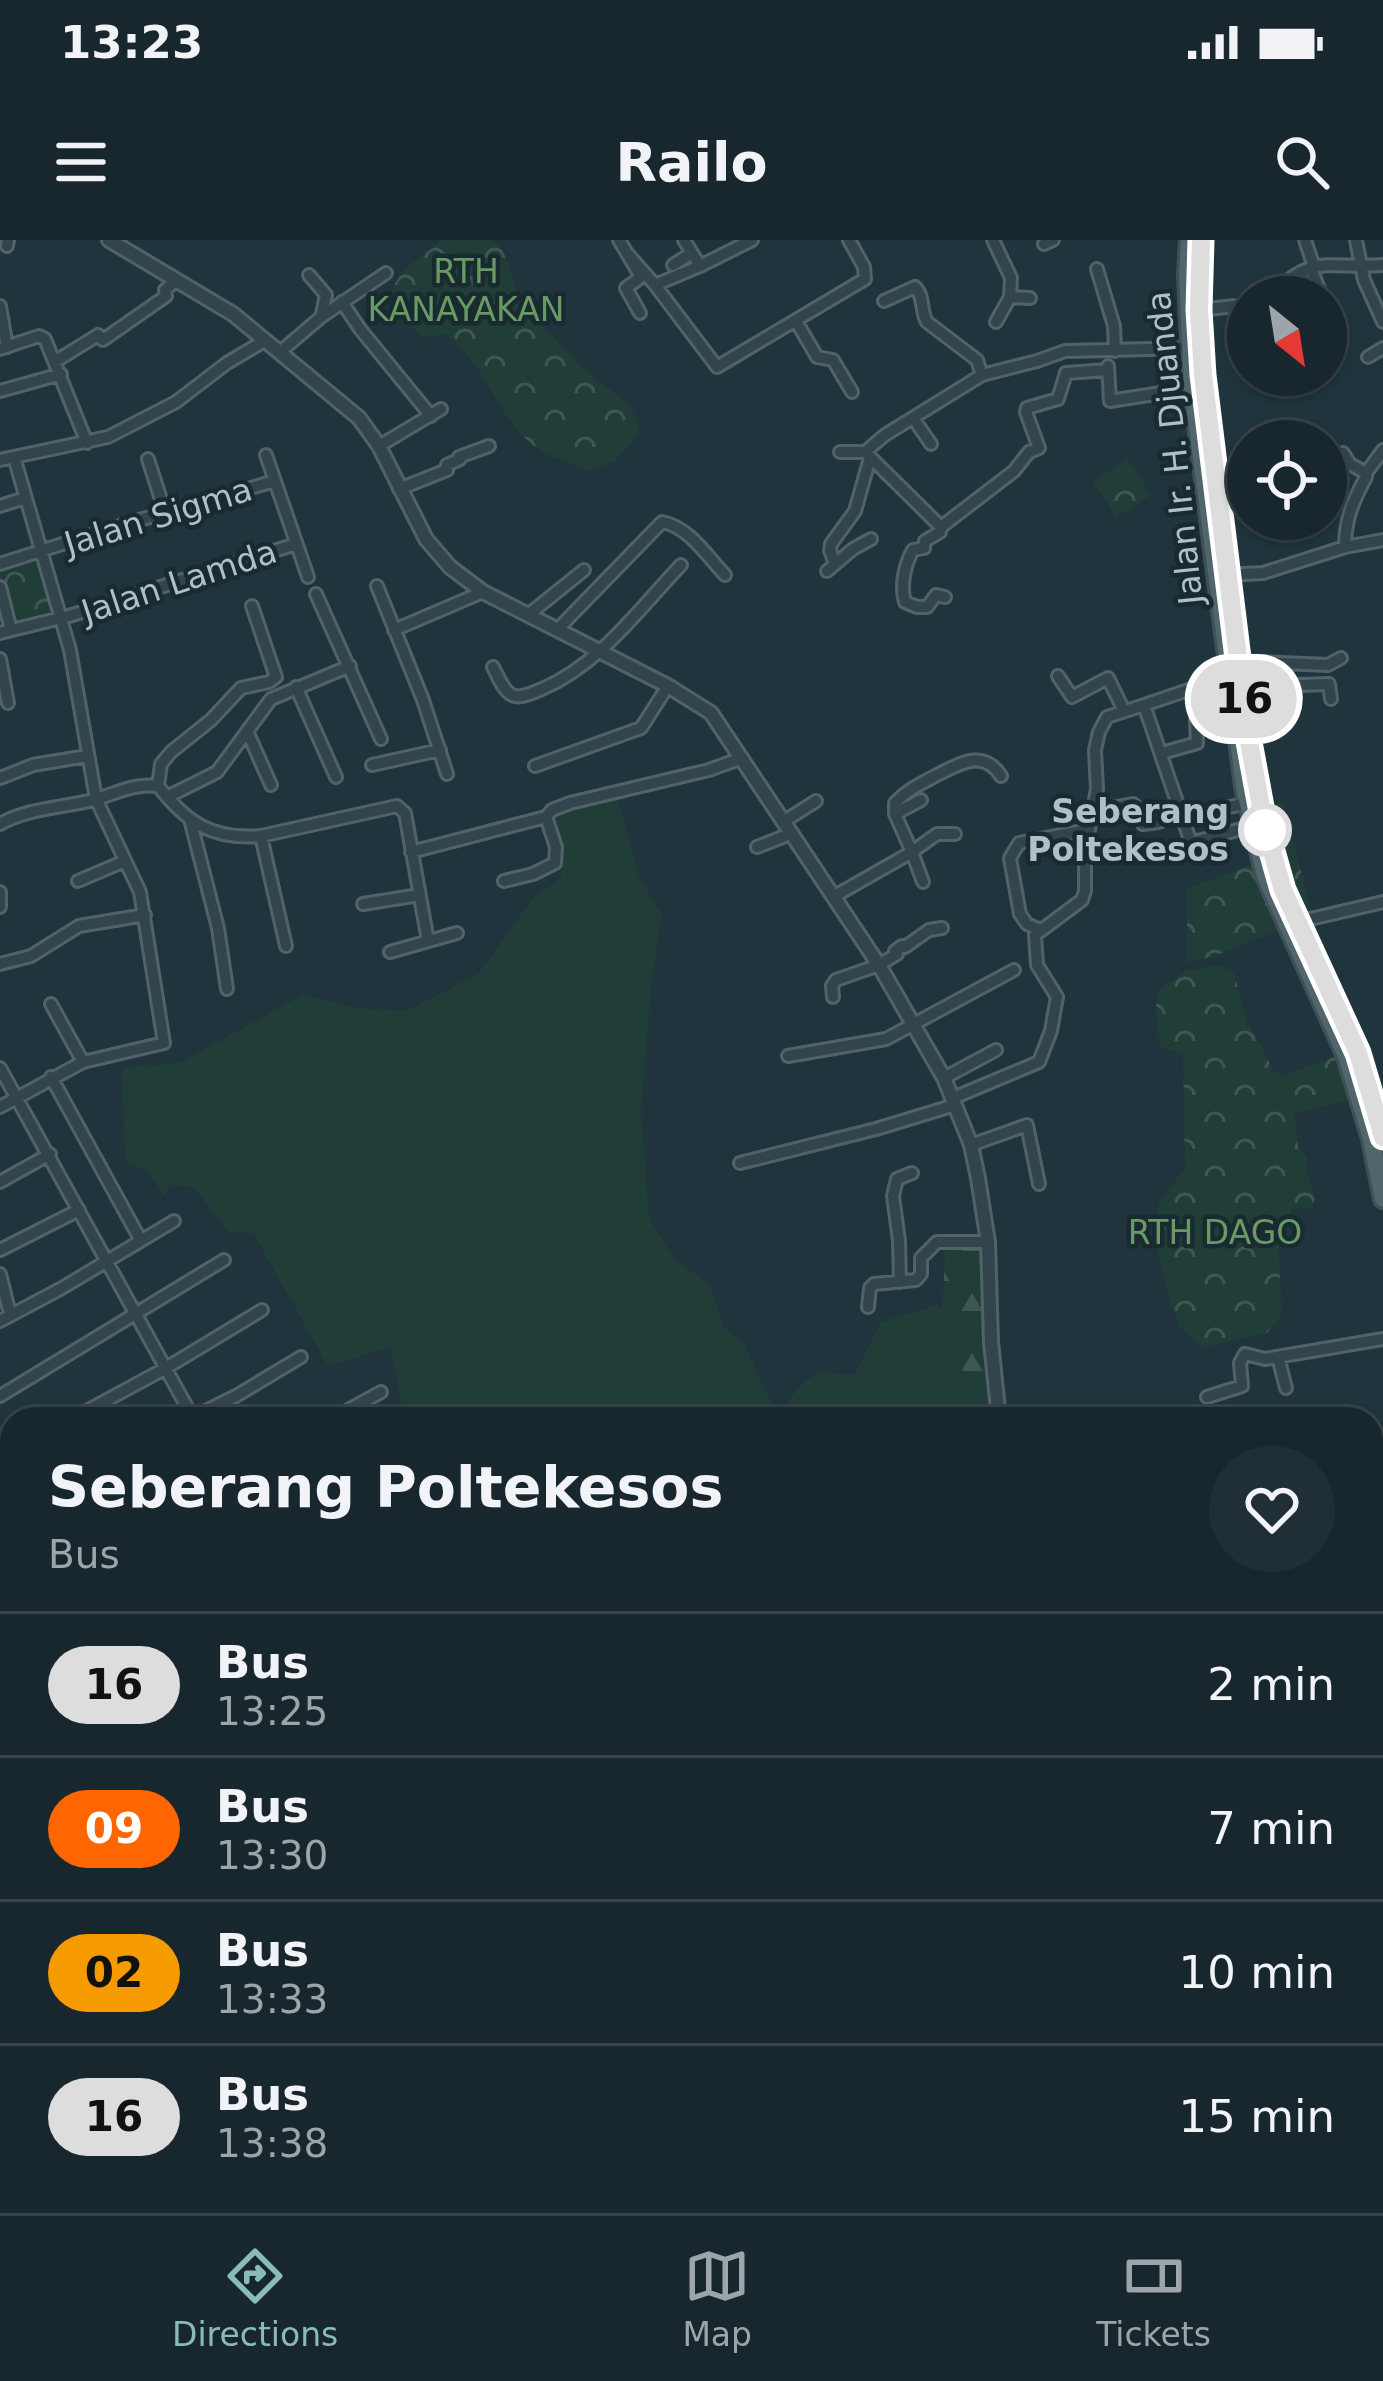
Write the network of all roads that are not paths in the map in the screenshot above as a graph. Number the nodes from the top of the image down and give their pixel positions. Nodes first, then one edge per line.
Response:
1 (110, 240) edge
2 (619, 240) edge
3 (684, 240) edge
4 (752, 240) edge
5 (849, 240) edge
6 (993, 240) edge
7 (1189, 240) edge
8 (1201, 240) edge
9 (1305, 240) edge
10 (1356, 240) edge
11 (626, 252) junction
12 (692, 253) junction
13 (673, 265) dead end
14 (1383, 265) edge
15 (700, 266) junction
16 (1361, 266) junction
17 (1313, 267) junction
18 (1097, 269) dead end
19 (386, 272) dead end
20 (309, 275) dead end
21 (1302, 276) edge
22 (1316, 276) edge
23 (176, 280) junction
24 (655, 285) junction
25 (1010, 297) junction
26 (1030, 298) dead end
27 (884, 301) dead end
28 (342, 302) junction
29 (0, 306) edge
30 (1227, 307) edge
31 (1199, 310) junction
32 (640, 313) dead end
33 (321, 317) junction
34 (796, 321) junction
35 (996, 322) dead end
36 (1383, 322) edge
37 (266, 340) junction
38 (4, 348) edge
39 (1194, 348) junction
40 (1383, 348) edge
41 (1111, 350) junction
42 (280, 352) junction
43 (1368, 357) dead end
44 (58, 368) junction
45 (1108, 370) junction
46 (982, 375) junction
47 (0, 391) edge
48 (852, 392) dead end
49 (1161, 393) dead end
50 (913, 418) junction
51 (87, 442) junction
52 (931, 444) dead end
53 (380, 446) junction
54 (489, 446) dead end
55 (1383, 450) edge
56 (840, 452) dead end
57 (868, 454) junction
58 (266, 455) dead end
59 (14, 457) junction
60 (148, 459) dead end
61 (1347, 459) edge
62 (0, 460) edge
63 (1366, 473) junction
64 (275, 481) junction
65 (400, 489) junction
66 (25, 498) junction
67 (0, 506) edge
68 (165, 512) junction
69 (940, 527) junction
70 (871, 539) dead end
71 (1383, 540) edge
72 (296, 544) junction
73 (1345, 547) junction
74 (42, 551) junction
75 (0, 564) edge
76 (680, 565) dead end
77 (584, 570) dead end
78 (725, 575) dead end
79 (1221, 575) junction
80 (308, 577) dead end
81 (376, 586) dead end
82 (0, 587) edge
83 (483, 592) junction
84 (316, 594) dead end
85 (945, 597) dead end
86 (252, 606) dead end
87 (527, 615) junction
88 (61, 617) junction
89 (394, 630) junction
90 (557, 630) junction
91 (6, 631) edge
92 (599, 652) junction
93 (1341, 658) dead end
94 (0, 659) edge
95 (1239, 661) junction
96 (350, 666) junction
97 (493, 667) dead end
98 (1058, 676) dead end
99 (1236, 684) junction
100 (668, 686) junction
101 (296, 687) junction
102 (1331, 699) dead end
103 (8, 703) dead end
104 (1144, 705) junction
105 (1124, 711) junction
106 (1233, 714) junction
107 (247, 731) junction
108 (381, 740) dead end
109 (440, 749) junction
110 (1162, 752) junction
111 (86, 756) junction
112 (742, 758) junction
113 (372, 765) dead end
114 (536, 766) dead end
115 (448, 774) dead end
116 (1001, 776) dead end
117 (336, 777) dead end
118 (0, 778) edge
119 (271, 784) dead end
120 (158, 786) junction
121 (167, 797) junction
122 (96, 799) junction
123 (921, 800) dead end
124 (816, 801) dead end
125 (1253, 802) junction
126 (1091, 812) junction
127 (895, 814) junction
128 (1199, 814) dead end
129 (546, 817) junction
130 (1159, 822) dead end
131 (191, 823) junction
132 (0, 824) edge
133 (1252, 826) junction
134 (786, 828) junction
135 (1087, 830) junction
136 (955, 834) dead end
137 (261, 836) junction
138 (757, 847) dead end
139 (412, 852) junction
140 (912, 852) junction
141 (125, 861) junction
142 (78, 881) dead end
143 (504, 881) dead end
144 (923, 882) dead end
145 (0, 892) edge
146 (419, 895) junction
147 (833, 897) junction
148 (1383, 902) edge
149 (363, 904) dead end
150 (0, 908) edge
151 (145, 915) junction
152 (1293, 924) junction
153 (942, 928) dead end
154 (1040, 931) junction
155 (457, 933) dead end
156 (428, 941) junction
157 (286, 946) dead end
158 (390, 952) dead end
159 (0, 964) edge
160 (879, 965) junction
161 (1014, 970) dead end
162 (227, 989) dead end
163 (833, 997) dead end
164 (52, 1004) dead end
165 (916, 1025) junction
166 (996, 1050) dead end
167 (788, 1056) dead end
168 (83, 1062) junction
169 (0, 1068) edge
170 (51, 1077) junction
171 (944, 1078) junction
172 (17, 1099) junction
173 (954, 1102) junction
174 (0, 1107) edge
175 (1383, 1136) edge
176 (971, 1145) junction
177 (50, 1154) junction
178 (740, 1163) dead end
179 (913, 1174) dead end
180 (0, 1182) edge
181 (1040, 1184) dead end
182 (1383, 1199) edge
183 (79, 1210) junction
184 (174, 1221) dead end
185 (140, 1239) junction
186 (988, 1242) junction
187 (0, 1250) edge
188 (224, 1261) dead end
189 (107, 1262) junction
190 (0, 1274) edge
191 (900, 1282) junction
192 (868, 1306) dead end
193 (262, 1310) dead end
194 (137, 1315) junction
195 (5, 1317) edge
196 (1383, 1339) edge
197 (301, 1357) dead end
198 (1278, 1357) junction
199 (166, 1368) junction
200 (1286, 1388) dead end
201 (381, 1392) dead end
202 (0, 1396) edge
203 (1207, 1397) dead end
204 (94, 1407) edge
205 (186, 1407) edge
206 (214, 1407) edge
207 (354, 1407) edge
208 (998, 1407) edge

1 - 23 street
2 - 11 street
3 - 12 street
4 - 15 street
5 - 34 street
6 - 25 street
7 - 39 main road, Jalan Ir. H. Djuanda
8 - 31 main road, Jalan Ir. H. Djuanda
9 - 17 street
10 - 16 street
11 - 24 street
11 - 32 street
12 - 13 street
12 - 15 street
14 - 16 street
15 - 24 street
16 - 17 street
16 - 36 street
17 - 21 street
17 - 22 street
18 - 41 street
19 - 28 street
20 - 33 street
23 - 37 street
23 - 44 street
24 - 34 street
25 - 26 street
25 - 35 street
27 - 46 street
28 - 33 street
28 - 53 street
29 - 38 street
30 - 31 street
31 - 39 main road, Jalan Ir. H. Djuanda
33 - 42 street
34 - 48 street
37 - 42 street
37 - 51 street
38 - 44 street
39 - 41 street
39 - 79 main road, Jalan Ir. H. Djuanda
40 - 43 street
41 - 45 street
41 - 46 street
42 - 53 street
44 - 47 street
44 - 51 street
45 - 49 street
45 - 69 street
46 - 50 street
50 - 52 street
50 - 57 street
51 - 59 street
53 - 65 street
54 - 65 street
55 - 63 street
56 - 57 street
57 - 69 street
57 - 70 street
58 - 64 street
59 - 62 street
59 - 66 street
60 - 68 street
61 - 63 street
63 - 73 street
64 - 68 street, Jalan Sigma
64 - 72 street
65 - 83 street
66 - 67 street
66 - 74 street
68 - 74 street, Jalan Sigma
69 - 85 street
71 - 73 street
72 - 80 street
72 - 88 street, Jalan Lamda
73 - 79 street
74 - 75 street, Jalan Sigma
74 - 88 street
76 - 92 street
77 - 87 street
78 - 90 street
79 - 95 main road, Jalan Ir. H. Djuanda
79 - 99 main road, Jalan Ir. H. Djuanda
81 - 89 street
82 - 91 street
83 - 87 street
83 - 89 street
84 - 96 street
86 - 120 street
87 - 90 street
88 - 91 street, Jalan Lamda
88 - 111 street
89 - 109 street
90 - 92 street
92 - 97 street
92 - 100 street
93 - 95 street
94 - 103 street
95 - 99 main road, Jalan Ir. H. Djuanda
96 - 101 street
96 - 108 street
98 - 105 street
99 - 102 street
99 - 104 street
99 - 106 main road, Jalan Ir. H. Djuanda
99 - 125 main road, Jalan Ir. H. Djuanda
100 - 112 street
100 - 114 street
101 - 107 street
101 - 117 street
104 - 105 street
104 - 110 street
105 - 126 street
106 - 110 street
106 - 125 main road, Jalan Ir. H. Djuanda
107 - 119 street
107 - 121 street
109 - 113 street
109 - 115 street
110 - 133 street
111 - 118 street
111 - 122 street
112 - 129 street
112 - 134 street
116 - 127 street
120 - 121 street
120 - 122 street
121 - 131 street
122 - 132 street
122 - 141 street
123 - 127 street
124 - 134 street
125 - 128 street
125 - 133 main road, Jalan Ir. H. Djuanda
125 - 152 main road, Jalan Ir. H. Djuanda
126 - 130 street
126 - 135 street
127 - 140 street
129 - 139 street
129 - 143 street
131 - 137 street
131 - 162 street
133 - 152 main road, Jalan Ir. H. Djuanda
134 - 138 street
134 - 147 street
135 - 154 street
135 - 154 street
136 - 140 street
137 - 139 street
137 - 157 street
139 - 146 street
140 - 144 street
140 - 147 street
141 - 142 street
141 - 151 street
145 - 150 street
146 - 149 street
146 - 156 street
147 - 160 street
148 - 152 street
151 - 159 street
151 - 168 street
152 - 175 main road, Jalan Ir. H. Djuanda
152 - 182 main road, Jalan Ir. H. Djuanda
153 - 160 street
154 - 173 street
155 - 156 street
156 - 158 street
160 - 163 street
160 - 165 street
161 - 165 street
164 - 168 street
165 - 167 street
165 - 171 street
166 - 171 street
168 - 170 street
169 - 172 street
170 - 172 street
170 - 185 street
171 - 173 street
172 - 174 street
172 - 177 street
173 - 176 street
173 - 178 street
176 - 181 street
176 - 186 street
177 - 180 street
177 - 183 street
179 - 191 street
183 - 187 street
183 - 189 street
184 - 185 street
185 - 189 street
186 - 191 street
186 - 208 street
188 - 194 street
189 - 194 street
189 - 195 street
190 - 195 street
191 - 192 street
193 - 199 street
194 - 199 street
194 - 202 street
196 - 198 street
197 - 206 street
198 - 200 street
198 - 203 street
199 - 204 street
199 - 205 street
201 - 207 street

